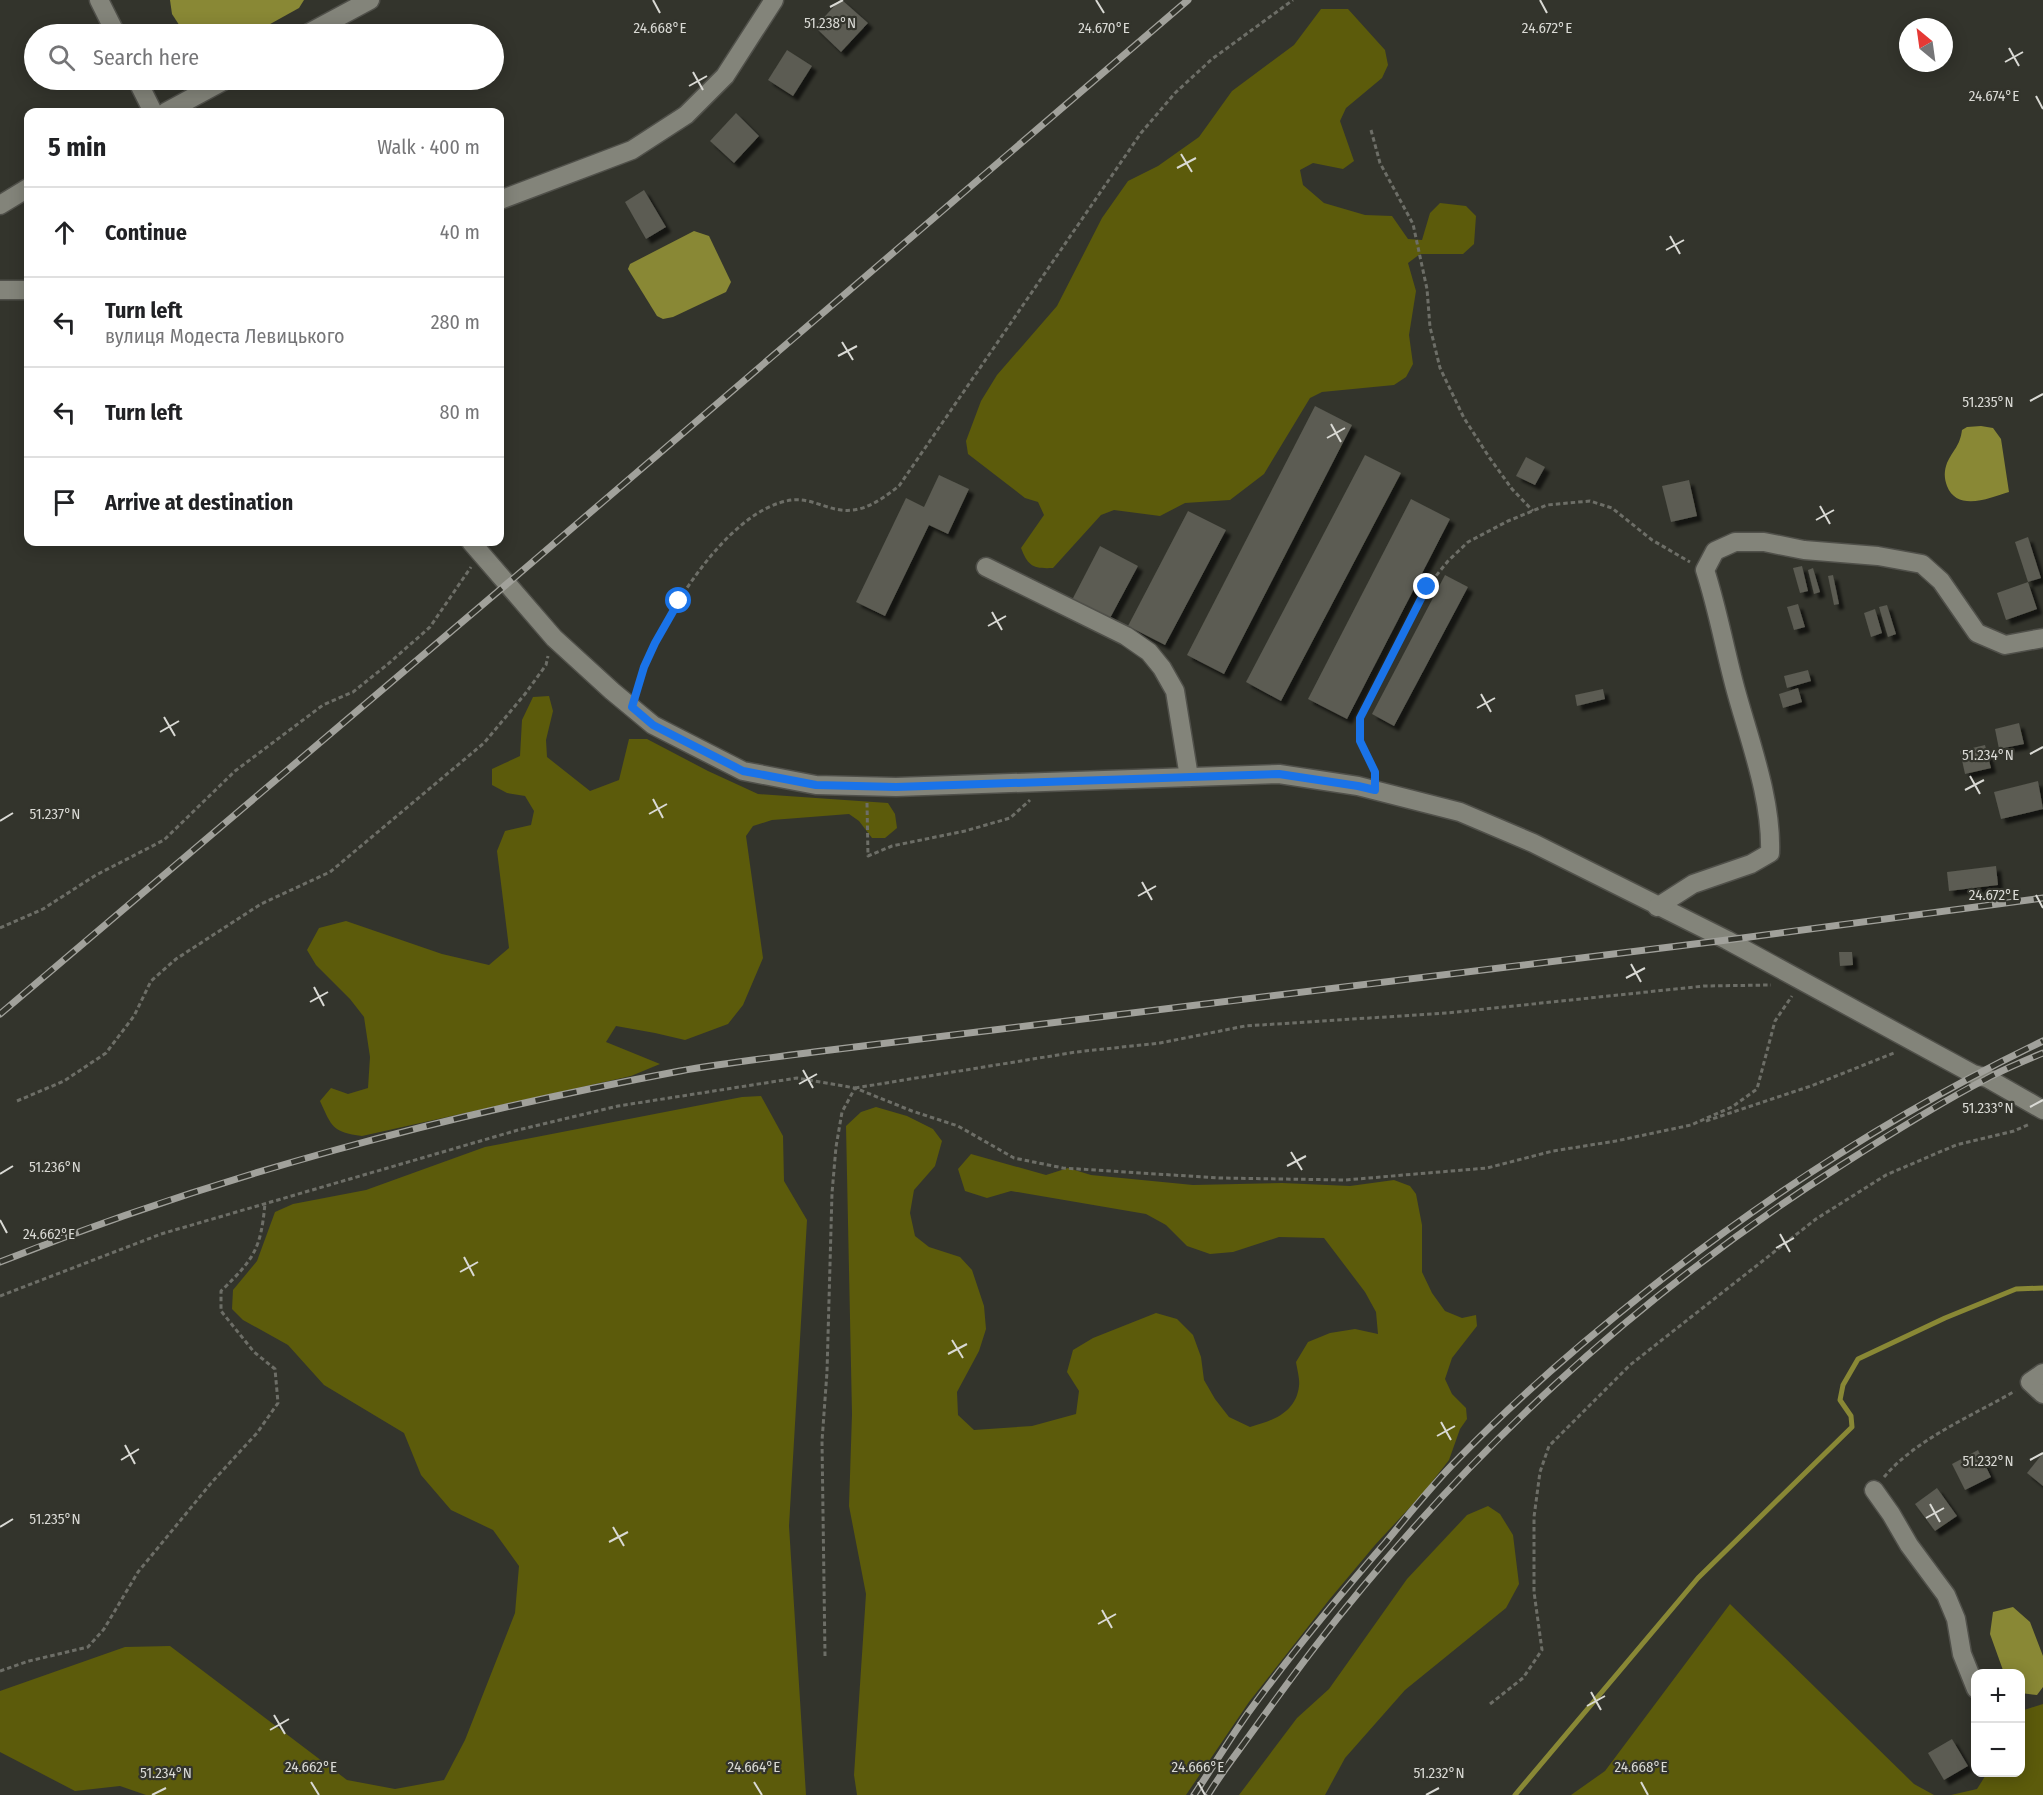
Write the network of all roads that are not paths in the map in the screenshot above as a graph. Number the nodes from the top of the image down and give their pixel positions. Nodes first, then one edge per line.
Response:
1 (99, 0) edge
2 (370, 0) edge
3 (774, 0) edge
4 (111, 24) edge
5 (326, 24) edge
6 (142, 90) edge
7 (206, 90) edge
8 (151, 108) edge
9 (172, 108) edge
10 (24, 190) edge
11 (504, 198) edge
12 (0, 205) edge
13 (0, 290) edge
14 (24, 290) edge
15 (477, 548) edge
16 (986, 567) dead end
17 (2043, 639) edge
18 (1190, 777) junction
19 (1658, 907) junction
20 (2038, 1116) edge
21 (1874, 1490) road end
22 (1971, 1676) edge

1 - 4 street
2 - 5 street
3 - 11 street
6 - 8 street
7 - 9 street
10 - 12 street
13 - 14 street
15 - 18 street
16 - 18 street
17 - 19 street
18 - 19 street
19 - 20 street
21 - 22 street

